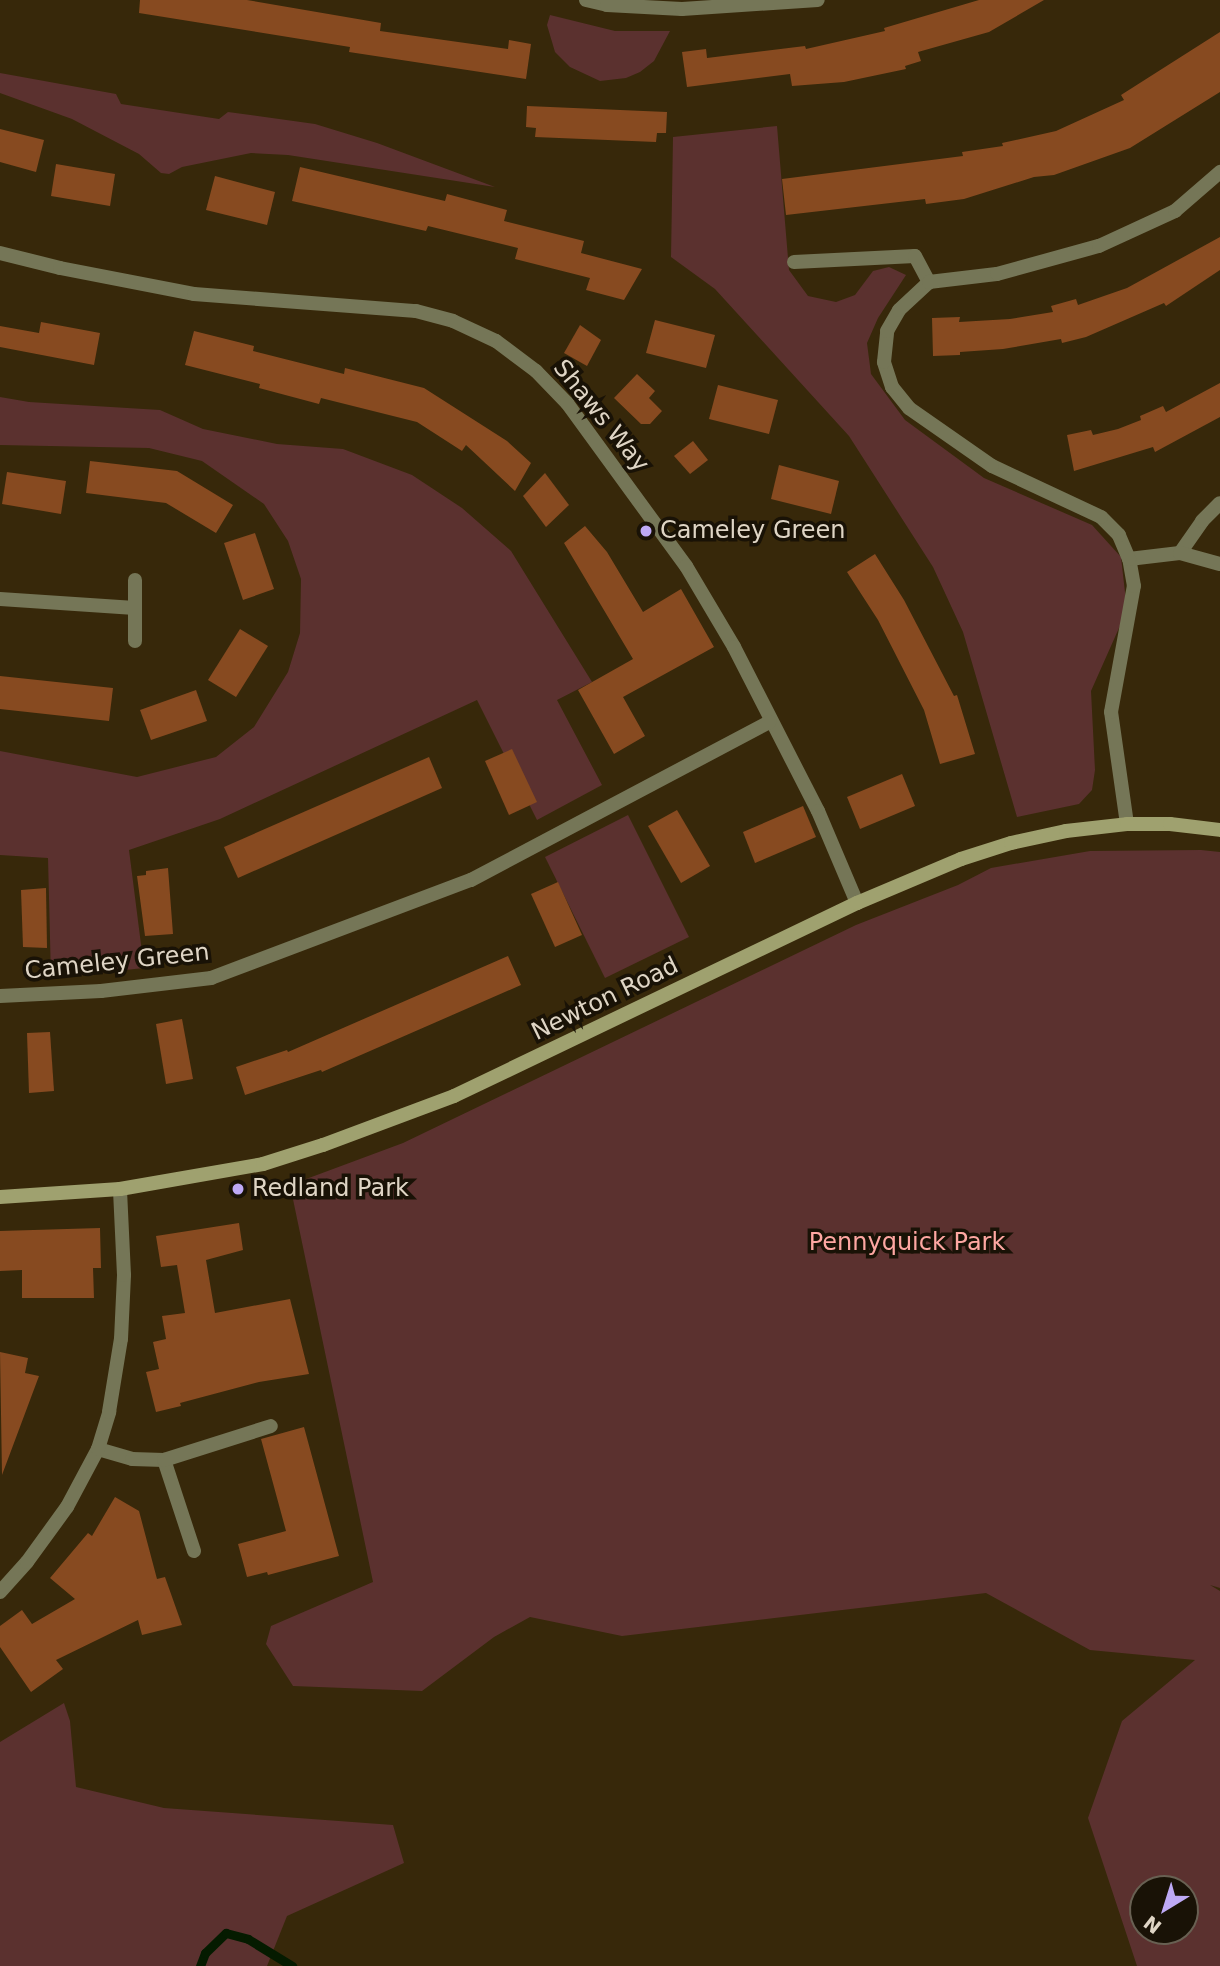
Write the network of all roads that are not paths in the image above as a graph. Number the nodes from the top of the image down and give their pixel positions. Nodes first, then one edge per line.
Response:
1 (586, 0) edge
2 (818, 0) edge
3 (1220, 172) edge
4 (0, 253) edge
5 (794, 262) dead end
6 (929, 282) junction
7 (1220, 503) edge
8 (1180, 553) junction
9 (1129, 559) junction
10 (1220, 564) edge
11 (135, 580) dead end
12 (0, 599) edge
13 (135, 607) junction
14 (135, 641) dead end
15 (770, 722) junction
16 (1126, 824) junction
17 (1220, 830) edge
18 (857, 903) junction
19 (0, 996) edge
20 (120, 1189) junction
21 (0, 1197) edge
22 (271, 1426) dead end
23 (98, 1448) junction
24 (164, 1460) junction
25 (194, 1551) dead end
26 (0, 1592) edge

1 - 2 street
3 - 6 street
4 - 15 street, Shaws Way
5 - 6 street
6 - 9 street
7 - 8 street
8 - 9 street
8 - 10 street
9 - 16 street
11 - 13 street
12 - 13 street
13 - 14 street
15 - 18 street, Shaws Way
15 - 19 street, Cameley Green
16 - 17 street, Newton Road
16 - 18 street, Newton Road
18 - 20 street, Newton Road
20 - 21 street, Newton Road
20 - 23 street
22 - 24 street
23 - 24 street
23 - 26 street
24 - 25 street

